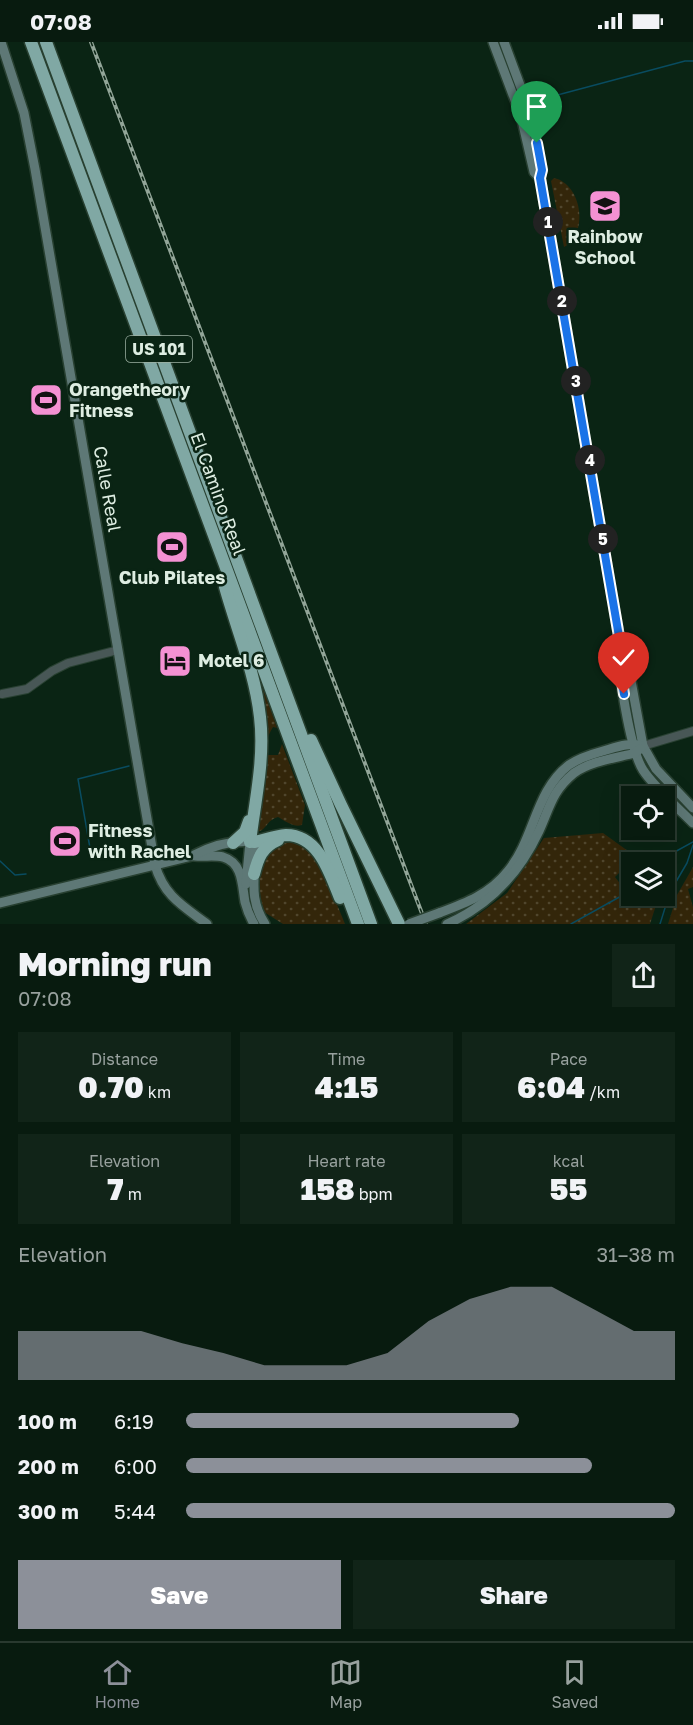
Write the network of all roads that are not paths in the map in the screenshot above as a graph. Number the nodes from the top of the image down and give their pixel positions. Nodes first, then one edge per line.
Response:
1 (1, 42) edge
2 (31, 42) edge
3 (46, 42) edge
4 (492, 42) edge
5 (504, 42) edge
6 (540, 178) junction
7 (219, 547) junction
8 (118, 650) junction
9 (272, 655) junction
10 (2, 694) dead end
11 (693, 731) edge
12 (637, 747) junction
13 (260, 758) junction
14 (693, 808) edge
15 (692, 823) edge
16 (304, 840) junction
17 (252, 842) junction
18 (233, 843) junction
19 (192, 856) junction
20 (156, 865) junction
21 (254, 874) junction
22 (244, 895) junction
23 (0, 903) edge
24 (207, 924) edge
25 (254, 924) edge
26 (265, 924) edge
27 (351, 924) edge
28 (358, 924) edge
29 (371, 924) edge
30 (399, 924) edge
31 (409, 924) edge
32 (447, 924) edge

1 - 8 main road, Calle Real
2 - 7 highway, El Camino Real / US 101
3 - 9 highway, El Camino Real / US 101
4 - 6 main road
5 - 6 main road
6 - 12 main road
7 - 13 highway
7 - 28 highway, El Camino Real / US 101
8 - 10 street
8 - 20 main road, Calle Real
9 - 29 highway, El Camino Real / US 101
9 - 30 highway
11 - 12 street
12 - 14 main road
12 - 15 main road
12 - 31 main road, bridge
12 - 32 main road
13 - 17 highway
13 - 18 highway
16 - 17 highway
16 - 21 highway
16 - 27 highway
17 - 18 main road
17 - 21 main road
17 - 22 main road
18 - 19 main road
19 - 20 main road
19 - 22 main road
20 - 23 main road
20 - 24 main road, Calle Real
21 - 26 main road
22 - 25 main road

